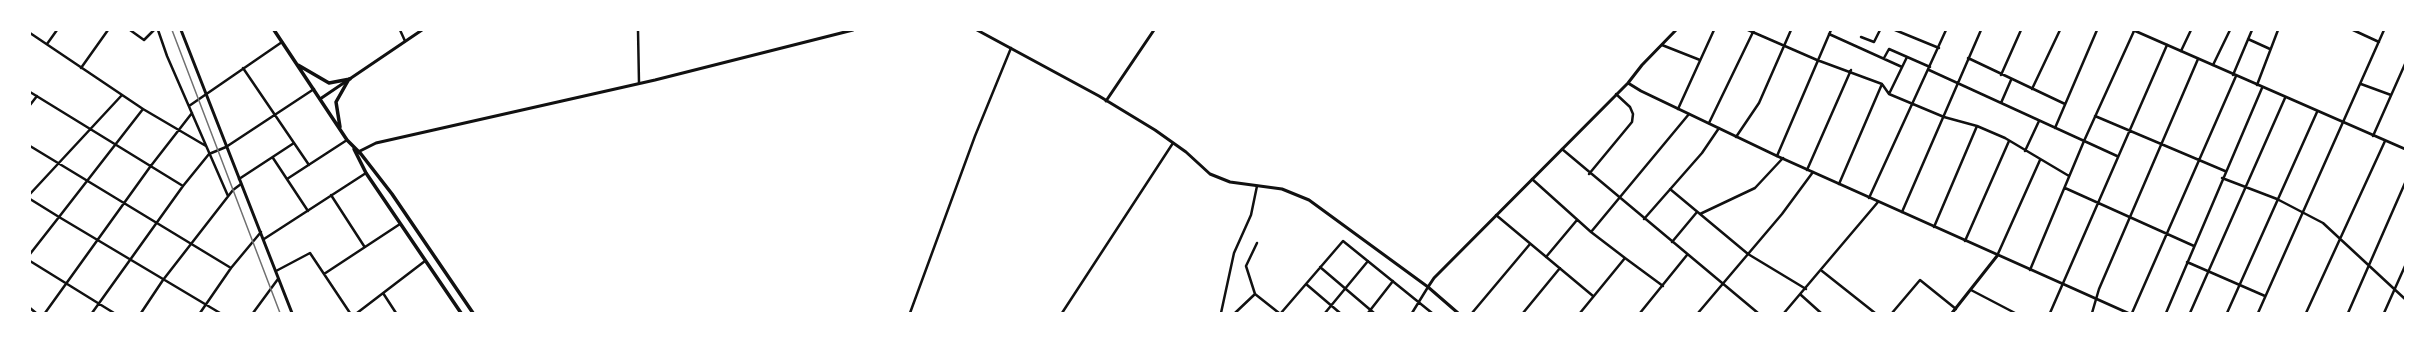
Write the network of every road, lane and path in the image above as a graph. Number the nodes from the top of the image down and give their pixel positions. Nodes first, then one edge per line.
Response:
1 (56, 30) edge
2 (108, 30) edge
3 (130, 30) edge
4 (154, 30) edge
5 (158, 30) edge
6 (182, 30) edge
7 (274, 30) edge
8 (400, 30) edge
9 (422, 30) edge
10 (638, 30) edge
11 (852, 30) edge
12 (977, 30) edge
13 (1154, 30) edge
14 (1676, 30) edge
15 (1714, 30) edge
16 (1748, 30) edge
17 (1791, 30) edge
18 (1830, 30) edge
19 (1880, 30) edge
20 (1895, 30) edge
21 (1906, 30) edge
22 (1946, 30) edge
23 (1981, 30) edge
24 (2021, 30) edge
25 (2060, 30) edge
26 (2097, 30) edge
27 (2133, 30) edge
28 (2146, 30) edge
29 (2191, 30) edge
30 (2230, 30) edge
31 (2252, 30) edge
32 (2278, 30) edge
33 (2353, 30) edge
34 (2384, 30) edge
35 (1753, 31) edge
36 (30, 33) edge
37 (1829, 34) junction
38 (1904, 34) junction
39 (2144, 35) junction
40 (1861, 38) dead end
41 (2248, 39) junction
42 (406, 41) junction
43 (282, 42) junction
44 (2379, 42) junction
45 (47, 44) junction
46 (1662, 45) junction
47 (2167, 45) junction
48 (1785, 46) junction
49 (1011, 48) junction
50 (1939, 48) junction
51 (2270, 49) junction
52 (2180, 52) junction
53 (1907, 57) junction
54 (1884, 58) junction
55 (1968, 58) junction
56 (1700, 60) junction
57 (1817, 60) junction
58 (2198, 60) junction
59 (297, 64) junction
60 (2405, 64) edge
61 (2213, 66) junction
62 (1902, 67) junction
63 (81, 68) junction
64 (243, 68) junction
65 (1929, 68) junction
66 (1851, 70) junction
67 (2001, 75) junction
68 (2234, 75) junction
69 (350, 79) junction
70 (2011, 80) junction
71 (639, 83) junction
72 (1628, 83) junction
73 (1958, 83) junction
74 (1882, 84) junction
75 (2361, 84) junction
76 (2256, 86) junction
77 (2262, 88) junction
78 (2032, 89) junction
79 (314, 90) junction
80 (30, 92) edge
81 (206, 94) junction
82 (1616, 94) junction
83 (1889, 94) junction
84 (122, 95) junction
85 (2391, 95) junction
86 (37, 96) junction
87 (2284, 98) junction
88 (320, 99) junction
89 (1106, 100) junction
90 (1912, 103) junction
91 (2000, 103) junction
92 (2066, 104) junction
93 (30, 105) edge
94 (189, 106) junction
95 (143, 109) junction
96 (1678, 109) junction
97 (2317, 112) junction
98 (192, 113) junction
99 (274, 114) junction
100 (1688, 114) junction
101 (2095, 116) junction
102 (1944, 117) junction
103 (2039, 121) junction
104 (1709, 123) junction
105 (2344, 123) junction
106 (1977, 126) junction
107 (1719, 127) junction
108 (2055, 128) junction
109 (90, 129) junction
110 (341, 130) junction
111 (179, 131) junction
112 (2128, 131) junction
113 (1736, 136) junction
114 (2372, 136) junction
115 (347, 140) junction
116 (2009, 141) junction
117 (2084, 141) junction
118 (2385, 141) junction
119 (294, 143) junction
120 (1173, 143) junction
121 (2162, 145) junction
122 (30, 146) edge
123 (116, 146) junction
124 (206, 146) junction
125 (226, 147) junction
126 (1561, 148) junction
127 (2405, 149) edge
128 (2025, 151) junction
129 (357, 153) junction
130 (209, 154) junction
131 (1777, 156) junction
132 (2118, 156) junction
133 (273, 158) junction
134 (1783, 158) junction
135 (2040, 160) junction
136 (2198, 160) junction
137 (58, 164) junction
138 (309, 165) junction
139 (150, 167) junction
140 (1807, 170) junction
141 (2225, 171) junction
142 (1813, 172) junction
143 (366, 173) junction
144 (1590, 174) junction
145 (2069, 176) junction
146 (2222, 178) junction
147 (239, 179) junction
148 (1532, 179) junction
149 (287, 180) junction
150 (86, 181) junction
151 (2405, 182) edge
152 (241, 184) junction
153 (1838, 184) junction
154 (182, 186) junction
155 (1257, 186) junction
156 (2244, 187) junction
157 (2064, 188) junction
158 (1670, 189) junction
159 (30, 194) edge
160 (331, 195) junction
161 (228, 196) junction
162 (1869, 198) junction
163 (30, 199) edge
164 (1620, 199) junction
165 (2277, 199) junction
166 (1878, 202) junction
167 (2097, 203) junction
168 (125, 204) junction
169 (308, 211) junction
170 (2303, 212) junction
171 (1698, 213) junction
172 (1902, 213) junction
173 (1496, 216) junction
174 (59, 217) junction
175 (1644, 219) junction
176 (2131, 219) junction
177 (1577, 220) junction
178 (156, 222) junction
179 (401, 224) junction
180 (1934, 227) junction
181 (261, 232) junction
182 (1591, 232) junction
183 (2166, 234) junction
184 (2341, 238) junction
185 (264, 239) junction
186 (1965, 241) junction
187 (97, 242) junction
188 (1672, 242) junction
189 (1257, 243) dead end
190 (191, 244) junction
191 (1530, 244) junction
192 (364, 246) junction
193 (2194, 246) junction
194 (30, 254) edge
195 (1748, 254) junction
196 (1687, 255) junction
197 (1997, 256) junction
198 (1546, 257) junction
199 (1625, 258) junction
200 (130, 260) junction
201 (30, 261) edge
202 (1368, 261) junction
203 (425, 262) junction
204 (2187, 262) junction
205 (2369, 264) junction
206 (2405, 266) edge
207 (1320, 267) junction
208 (231, 268) junction
209 (1560, 268) junction
210 (2030, 270) junction
211 (276, 271) junction
212 (1822, 271) junction
213 (2208, 271) junction
214 (324, 274) junction
215 (279, 278) junction
216 (164, 280) junction
217 (1393, 282) junction
218 (67, 284) junction
219 (1306, 284) junction
220 (1721, 284) junction
221 (2062, 284) junction
222 (1663, 286) junction
223 (2239, 286) junction
224 (1428, 287) junction
225 (1345, 288) junction
226 (1806, 289) junction
227 (1971, 290) junction
228 (2394, 290) junction
229 (383, 292) junction
230 (1255, 294) junction
231 (1801, 295) junction
232 (1593, 296) junction
233 (2265, 296) junction
234 (2405, 299) edge
235 (2097, 300) junction
236 (1420, 303) junction
237 (98, 304) junction
238 (206, 304) junction
239 (1331, 305) junction
240 (30, 308) edge
241 (1956, 309) junction
242 (1370, 310) junction
243 (36, 313) edge
244 (45, 313) edge
245 (92, 313) edge
246 (114, 313) edge
247 (141, 313) edge
248 (200, 313) edge
249 (220, 313) edge
250 (253, 313) edge
251 (292, 313) edge
252 (350, 313) edge
253 (357, 313) edge
254 (396, 313) edge
255 (461, 313) edge
256 (473, 313) edge
257 (910, 313) edge
258 (1062, 313) edge
259 (1221, 313) edge
260 (1235, 313) edge
261 (1280, 313) edge
262 (1325, 313) edge
263 (1340, 313) edge
264 (1368, 313) edge
265 (1374, 313) edge
266 (1412, 313) edge
267 (1432, 313) edge
268 (1458, 313) edge
269 (1472, 313) edge
270 (1523, 313) edge
271 (1580, 313) edge
272 (1640, 313) edge
273 (1698, 313) edge
274 (1758, 313) edge
275 (1784, 313) edge
276 (1821, 313) edge
277 (1875, 313) edge
278 (1892, 313) edge
279 (1952, 313) edge
280 (2014, 313) edge
281 (2050, 313) edge
282 (2092, 313) edge
283 (2128, 313) edge
284 (2132, 313) edge
285 (2166, 313) edge
286 (2190, 313) edge
287 (2227, 313) edge
288 (2258, 313) edge
289 (2306, 313) edge
290 (2348, 313) edge
291 (2384, 313) edge

1 - 45 street
2 - 63 street
3 - 4 street
5 - 94 street
6 - 81 street
7 - 43 main road
8 - 42 street
9 - 42 street
10 - 71 street
11 - 71 street
12 - 49 street
13 - 89 street
14 - 46 street
15 - 56 street
16 - 35 street
17 - 48 street
18 - 37 street
19 - 40 street
20 - 38 street
21 - 38 street
22 - 50 street
23 - 55 street
24 - 67 street
25 - 78 street
26 - 92 street
27 - 39 street
27 - 101 street
28 - 39 street
29 - 52 street
30 - 61 street
31 - 41 street
32 - 51 street
33 - 44 street
34 - 44 street
35 - 48 street
35 - 104 street
36 - 45 street
37 - 54 street
37 - 57 street
38 - 50 street
39 - 47 street
41 - 51 street
41 - 68 street
42 - 69 street
43 - 59 main road
43 - 64 street
44 - 75 street
45 - 63 street
46 - 56 street
46 - 72 street
47 - 52 street
47 - 112 street
48 - 57 street
48 - 113 street
49 - 89 street
49 - 257 street
50 - 65 street
51 - 76 street
52 - 58 street
53 - 54 street
53 - 62 street
53 - 65 street
54 - 62 street
55 - 67 street
55 - 73 street
56 - 96 street
57 - 66 street
57 - 131 street
58 - 61 street
58 - 121 street
59 - 69 main road
59 - 79 main road
60 - 85 street
61 - 68 street
62 - 83 street
63 - 84 street
64 - 81 street
64 - 99 street
65 - 73 street
65 - 90 street
66 - 74 street
66 - 140 street
67 - 70 street
68 - 76 street
68 - 136 street
69 - 88 street
69 - 110 main road
70 - 78 street
70 - 91 street
71 - 129 street
72 - 82 street
72 - 96 street
73 - 91 street
73 - 102 street
74 - 83 street
74 - 153 street
75 - 85 street
75 - 105 street
76 - 77 street
77 - 87 street
77 - 141 street
78 - 92 street
79 - 88 main road
79 - 99 street
80 - 86 street
81 - 94 street
81 - 125 street
82 - 126 street
82 - 144 street
83 - 90 street
84 - 95 street
84 - 109 street
85 - 114 street
86 - 93 street
86 - 109 street
87 - 97 street
87 - 156 street
88 - 110 main road
89 - 120 street
90 - 102 street
90 - 162 street
91 - 103 street
92 - 108 street
94 - 98 street
95 - 111 street
95 - 123 street
96 - 100 street
97 - 105 street
97 - 165 street
98 - 111 street
98 - 124 street
99 - 119 street
99 - 125 street
100 - 104 street
100 - 164 street
101 - 112 street
101 - 117 street
102 - 106 street
102 - 172 street
103 - 108 street
103 - 128 street
104 - 107 street
105 - 114 street
105 - 170 street
106 - 116 street
106 - 180 street
107 - 113 street
107 - 158 street
108 - 117 street
109 - 123 street
109 - 137 street
110 - 115 main road
111 - 124 street
111 - 139 street
112 - 121 street
112 - 132 street
113 - 131 street
114 - 118 street
115 - 129 main road
115 - 138 street
116 - 128 street
116 - 186 street
117 - 132 street
117 - 145 street
118 - 127 street
118 - 184 street
119 - 133 street
119 - 138 street
120 - 155 street
120 - 258 street
121 - 136 street
121 - 176 street
122 - 137 street
123 - 139 street
123 - 150 street
124 - 130 street
125 - 130 street
125 - 147 street
126 - 144 street
126 - 148 street
128 - 135 street
129 - 143 main road
129 - 256 main road
130 - 154 street
130 - 161 street
131 - 134 street
132 - 167 street
133 - 147 street
133 - 149 street
134 - 140 street
134 - 171 street
135 - 145 street
135 - 197 street
136 - 141 street
136 - 183 street
137 - 150 street
137 - 159 street
138 - 149 street
139 - 154 street
139 - 168 street
140 - 142 street
141 - 146 street
142 - 153 street
142 - 195 street
143 - 160 street
143 - 179 main road
144 - 164 street
145 - 157 street
146 - 156 street
146 - 193 street
147 - 152 street
148 - 173 street
148 - 177 street
149 - 169 street
150 - 168 street
150 - 174 street
151 - 205 street
152 - 161 street
152 - 181 street
153 - 162 street
154 - 178 street
155 - 224 street
155 - 259 street
156 - 165 street
156 - 213 street
157 - 167 street
157 - 210 street
158 - 171 street
158 - 175 street
160 - 169 street
160 - 192 street
161 - 190 street
162 - 166 street
163 - 174 street
164 - 175 street
164 - 182 street
165 - 170 street
165 - 223 street
166 - 172 street
166 - 212 street
167 - 176 street
167 - 221 street
168 - 178 street
168 - 187 street
169 - 185 street
170 - 184 street
170 - 233 street
171 - 188 street
171 - 195 street
172 - 180 street
173 - 191 street
173 - 224 street
174 - 187 street
174 - 194 street
175 - 188 street
176 - 183 street
176 - 235 street
177 - 182 street
177 - 198 street
178 - 190 street
178 - 200 street
179 - 192 street
179 - 203 main road
180 - 186 street
181 - 185 street
181 - 208 street
182 - 199 street
183 - 193 street
183 - 284 street
184 - 205 street
184 - 289 street
185 - 211 street
186 - 197 street
187 - 200 street
187 - 218 street
188 - 196 street
189 - 230 street
190 - 208 street
190 - 216 street
191 - 198 street
191 - 269 street
192 - 214 street
193 - 204 street
195 - 220 street
195 - 226 street
196 - 220 street
196 - 222 street
197 - 210 street
197 - 227 street
198 - 209 street
199 - 222 street
199 - 232 street
200 - 216 street
200 - 237 street
201 - 218 street
202 - 207 street
202 - 217 street
202 - 225 street
203 - 229 street
203 - 255 main road
204 - 213 street
204 - 285 street
205 - 228 street
205 - 290 street
206 - 228 street
207 - 219 street
207 - 225 street
208 - 238 street
209 - 232 street
209 - 270 street
210 - 221 street
211 - 214 street
211 - 215 street
212 - 226 street
212 - 277 street
213 - 223 street
213 - 286 street
214 - 252 street
215 - 250 street
215 - 251 street
216 - 238 street
216 - 247 street
217 - 236 street
217 - 242 street
218 - 237 street
218 - 244 street
219 - 239 street
219 - 261 street
220 - 273 street
220 - 274 street
221 - 235 street
221 - 281 street
222 - 272 street
223 - 233 street
223 - 287 street
224 - 236 street
224 - 268 street
225 - 239 street
225 - 242 street
226 - 231 street
227 - 241 street
227 - 280 street
228 - 234 street
228 - 291 street
229 - 253 street
229 - 254 street
230 - 260 street
230 - 261 street
231 - 275 street
231 - 276 street
232 - 271 street
233 - 288 street
235 - 282 street
235 - 283 street
236 - 266 street
236 - 267 street
237 - 245 street
237 - 246 street
238 - 248 street
238 - 249 street
239 - 262 street
239 - 263 street
240 - 243 street
241 - 278 street
241 - 279 street
242 - 264 street
242 - 265 street

